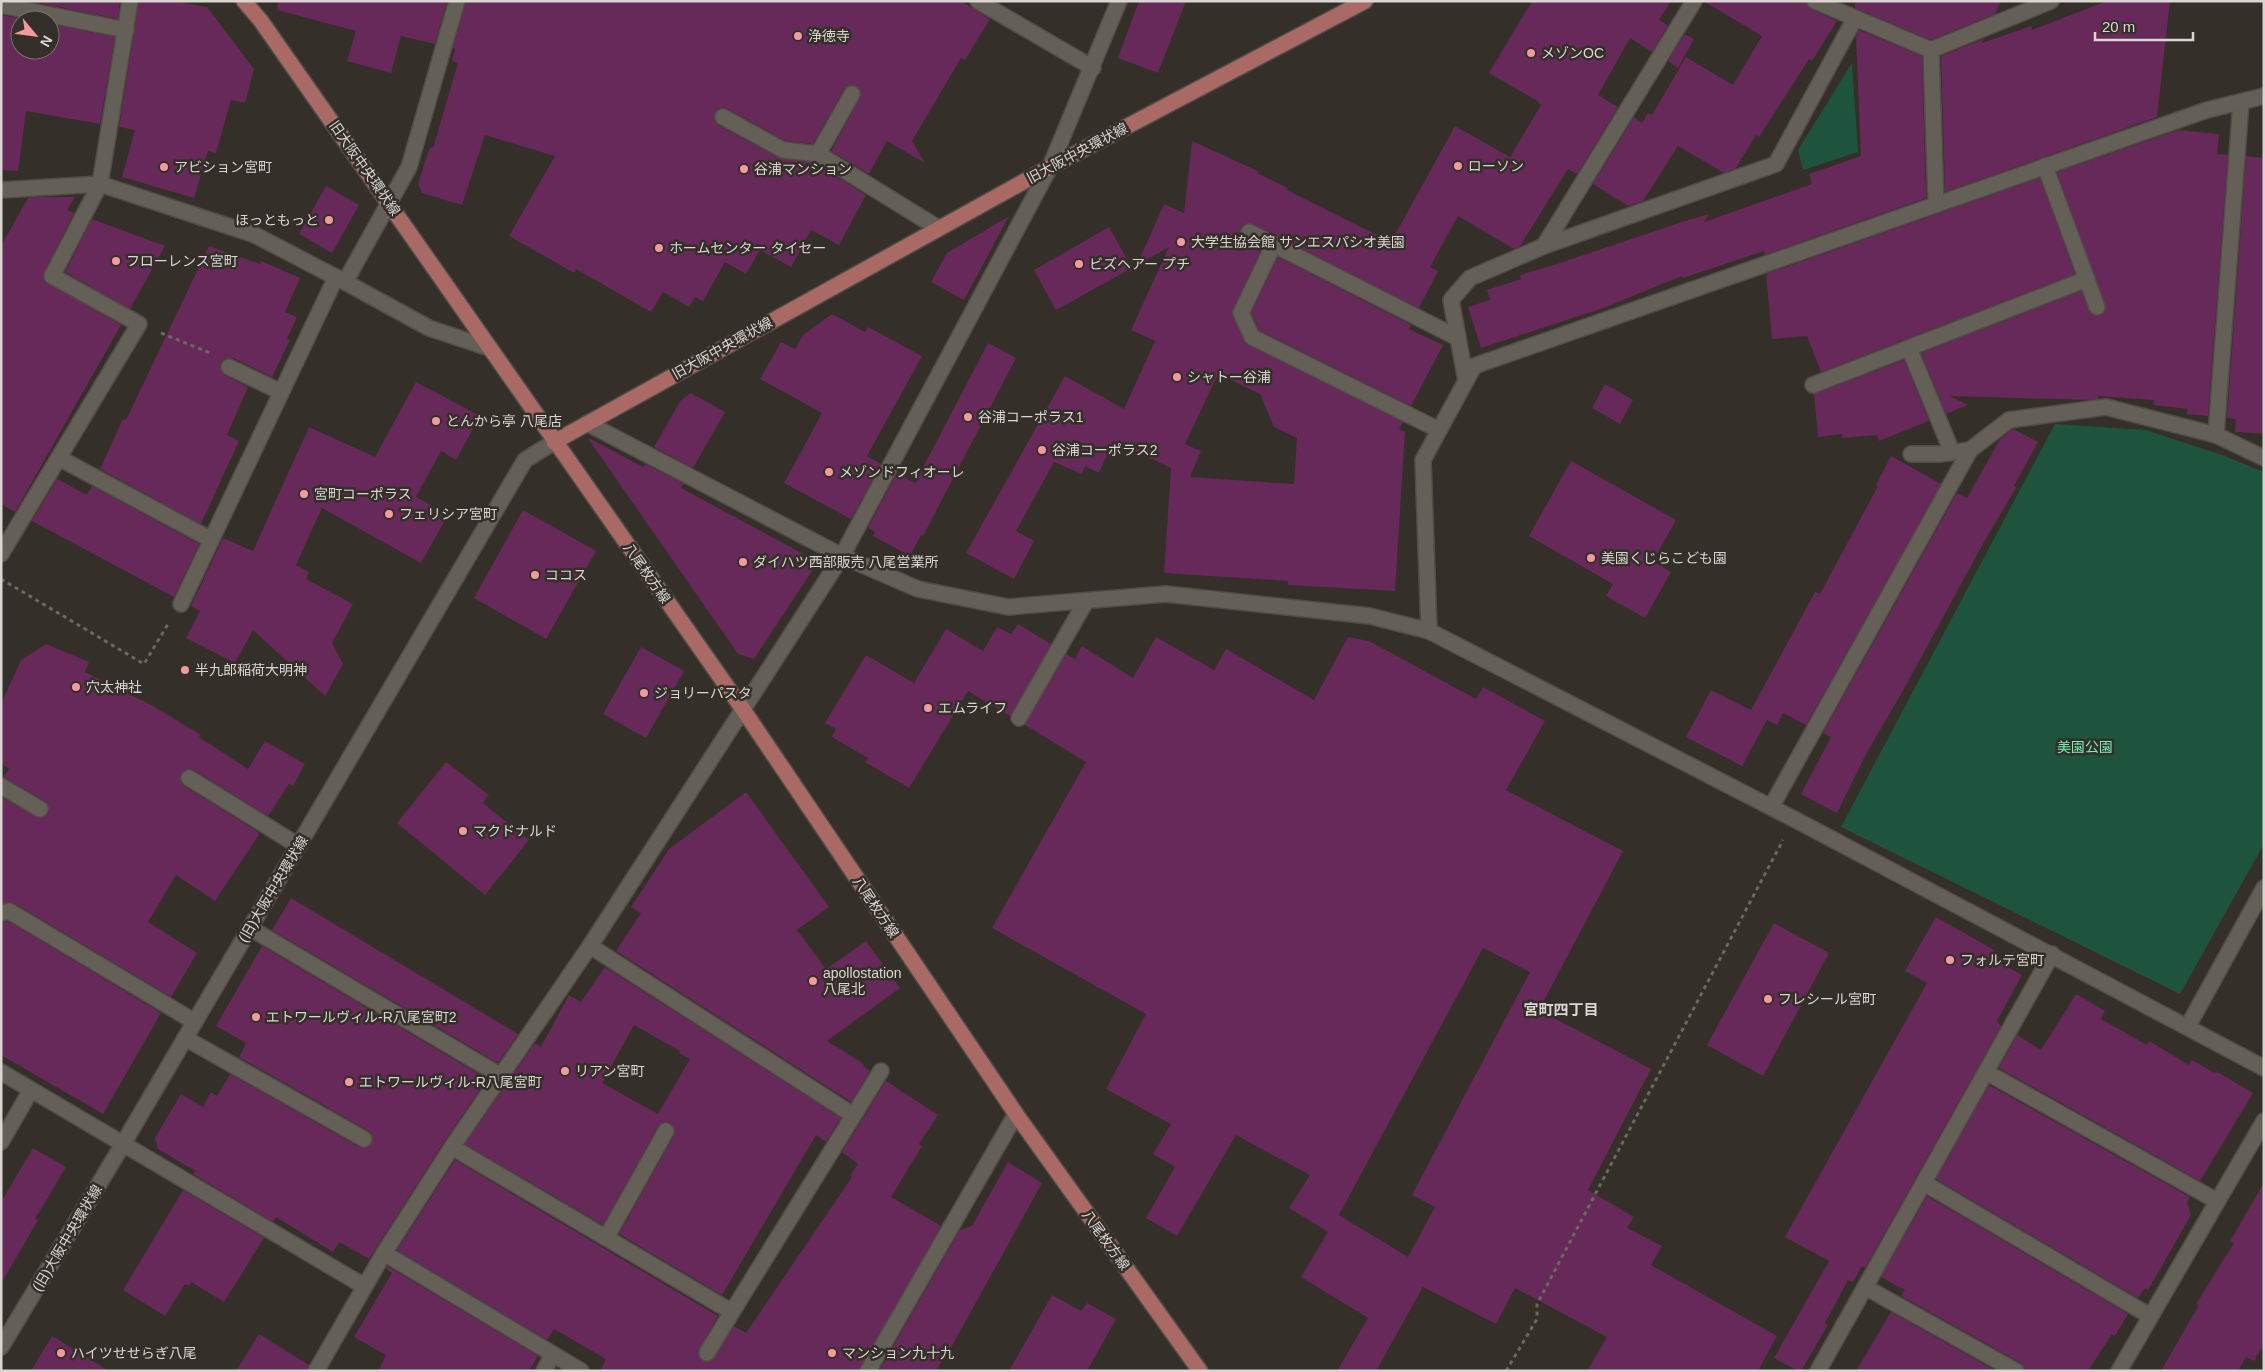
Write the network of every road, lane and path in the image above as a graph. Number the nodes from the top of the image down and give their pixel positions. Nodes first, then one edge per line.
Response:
1 (130, 1) edge
2 (244, 1) edge
3 (457, 1) edge
4 (978, 1) edge
5 (1119, 1) edge
6 (1365, 1) edge
7 (1694, 1) edge
8 (1815, 1) edge
9 (2051, 1) edge
10 (1, 5) edge
11 (1855, 18) junction
12 (126, 30) junction
13 (1931, 50) junction
14 (1093, 68) junction
15 (852, 94) dead end
16 (2264, 96) edge
17 (2241, 102) junction
18 (723, 117) dead end
19 (818, 154) junction
20 (1050, 166) junction
21 (2045, 166) junction
22 (100, 184) junction
23 (1, 190) edge
24 (390, 204) junction
25 (1936, 204) junction
26 (938, 228) junction
27 (1249, 232) dead end
28 (1274, 244) junction
29 (1544, 246) junction
30 (2087, 279) junction
31 (341, 280) junction
32 (2098, 308) dead end
33 (139, 324) junction
34 (1458, 338) junction
35 (489, 348) junction
36 (1909, 348) junction
37 (229, 367) joint
38 (1466, 381) junction
39 (1813, 385) dead end
40 (281, 392) junction
41 (587, 423) junction
42 (1439, 430) junction
43 (2216, 435) junction
44 (554, 442) junction
45 (1970, 450) junction
46 (1952, 452) junction
47 (1912, 454) dead end
48 (59, 458) junction
49 (2264, 458) edge
50 (210, 539) junction
51 (1, 554) edge
52 (842, 556) junction
53 (1, 580) edge
54 (1086, 601) junction
55 (181, 604) joint
56 (1429, 631) junction
57 (742, 708) junction
58 (1019, 718) dead end
59 (190, 778) dead end
60 (1, 786) edge
61 (1771, 807) junction
62 (40, 809) dead end
63 (1794, 819) junction
64 (298, 846) junction
65 (2264, 888) edge
66 (1, 913) edge
67 (250, 928) junction
68 (590, 946) junction
69 (2052, 954) junction
70 (195, 1022) junction
71 (2188, 1026) junction
72 (186, 1038) junction
73 (2264, 1068) edge
74 (881, 1071) dead end
75 (1, 1072) edge
76 (1986, 1072) junction
77 (501, 1076) junction
78 (31, 1090) junction
79 (1016, 1114) junction
80 (853, 1115) junction
81 (2264, 1121) edge
82 (666, 1131) dead end
83 (364, 1139) dead end
84 (1, 1142) edge
85 (123, 1144) junction
86 (452, 1147) junction
87 (1924, 1183) junction
88 (2218, 1201) junction
89 (606, 1238) junction
90 (384, 1253) junction
91 (364, 1286) junction
92 (1865, 1287) junction
93 (732, 1312) junction
94 (2150, 1316) junction
95 (1, 1347) edge
96 (707, 1353) dead end
97 (554, 1354) junction
98 (316, 1371) edge
99 (544, 1371) edge
100 (581, 1371) edge
101 (868, 1371) edge
102 (1200, 1371) edge
103 (1506, 1371) edge
104 (1818, 1371) edge
105 (2016, 1371) edge
106 (2119, 1371) edge

1 - 12 street
2 - 24 main road, 旧大阪中央環状線
3 - 24 street
4 - 14 street
5 - 14 street
6 - 20 main road, 旧大阪中央環状線
7 - 29 street
8 - 11 street
9 - 13 street
10 - 12 street
11 - 13 street
11 - 29 street
12 - 22 street
13 - 25 street
14 - 20 street
15 - 19 street
16 - 17 street
17 - 21 street
17 - 43 street
18 - 19 street
19 - 26 street
20 - 26 main road, 旧大阪中央環状線
20 - 52 street
21 - 25 street
21 - 30 street
22 - 23 street
22 - 31 street
22 - 33 street
24 - 31 street
24 - 35 main road, 旧大阪中央環状線
25 - 38 street
26 - 41 main road, 旧大阪中央環状線
27 - 28 street
28 - 34 street
28 - 42 street
29 - 34 street
30 - 32 street
30 - 36 street
31 - 35 street
31 - 40 street
33 - 37 path
33 - 48 street
34 - 38 street
35 - 44 main road, 旧大阪中央環状線
36 - 39 street
36 - 46 street
37 - 40 street
38 - 42 street
40 - 50 street
41 - 44 main road, 旧大阪中央環状線
41 - 52 street
42 - 56 street
43 - 45 street
43 - 49 street
44 - 57 main road, 八尾枚方線
44 - 64 street, (旧)大阪中央環状線
45 - 46 street
45 - 61 street
46 - 47 street
48 - 50 street
48 - 51 street
50 - 55 street
52 - 54 street
52 - 57 street
53 - 55 path
54 - 56 street
54 - 58 street
56 - 61 street
57 - 68 street
57 - 79 main road, 八尾枚方線
59 - 64 street
60 - 62 street
61 - 63 street
63 - 69 street
63 - 103 path
64 - 67 street, (旧)大阪中央環状線
65 - 71 street
66 - 70 street
67 - 70 street, (旧)大阪中央環状線
67 - 77 street
68 - 77 street
68 - 80 street
69 - 71 street
69 - 76 street
70 - 72 street, (旧)大阪中央環状線
71 - 73 street
72 - 83 street
72 - 85 street, (旧)大阪中央環状線
74 - 80 street
75 - 78 street
76 - 87 street
76 - 88 street
77 - 86 street
78 - 84 street
78 - 85 street
79 - 101 street
79 - 102 main road, 八尾枚方線
80 - 93 street
81 - 88 street
82 - 89 street
85 - 91 street
85 - 95 street, (旧)大阪中央環状線
86 - 89 street
86 - 90 street
87 - 92 street
87 - 94 street
88 - 94 street
89 - 93 street
90 - 91 street
90 - 97 street
91 - 98 street
92 - 104 street
92 - 105 street
93 - 96 street
94 - 106 street
97 - 99 street
97 - 100 street

